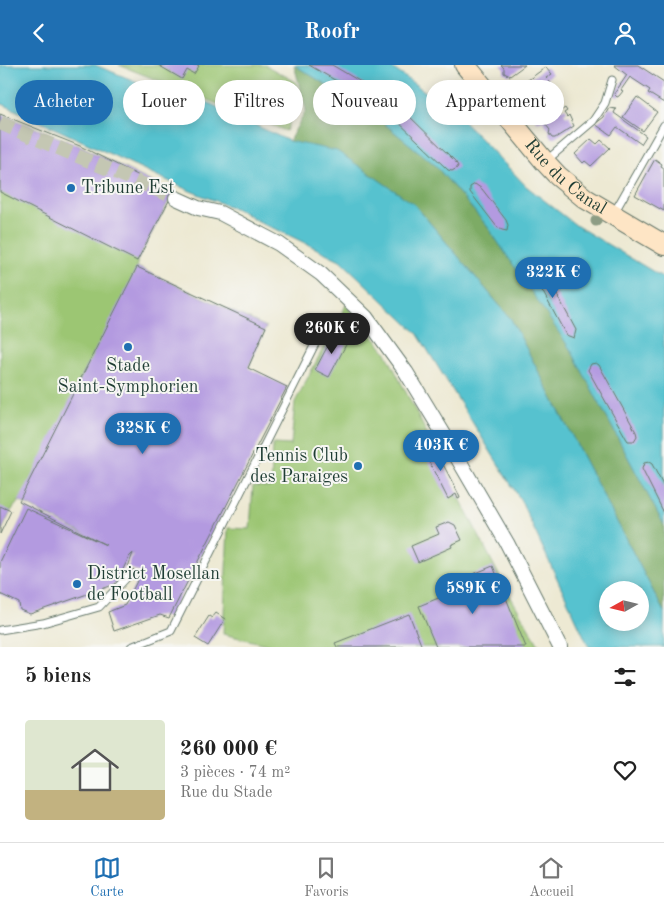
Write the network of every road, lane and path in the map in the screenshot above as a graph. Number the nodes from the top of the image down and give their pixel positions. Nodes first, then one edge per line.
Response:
1 (465, 65) edge
2 (612, 80) dead end
3 (664, 125) edge
4 (545, 161) junction
5 (176, 199) tunnel mouth
6 (612, 215) junction
7 (664, 245) edge
8 (324, 328) dead end
9 (130, 574) dead end
10 (0, 631) edge
11 (131, 647) edge
12 (560, 647) edge

1 - 4 street, Rue du Canal
2 - 4 lane
3 - 6 lane
4 - 6 street, Rue du Canal
5 - 12 street
6 - 7 street, Rue du Canal
8 - 11 lane
9 - 10 lane

